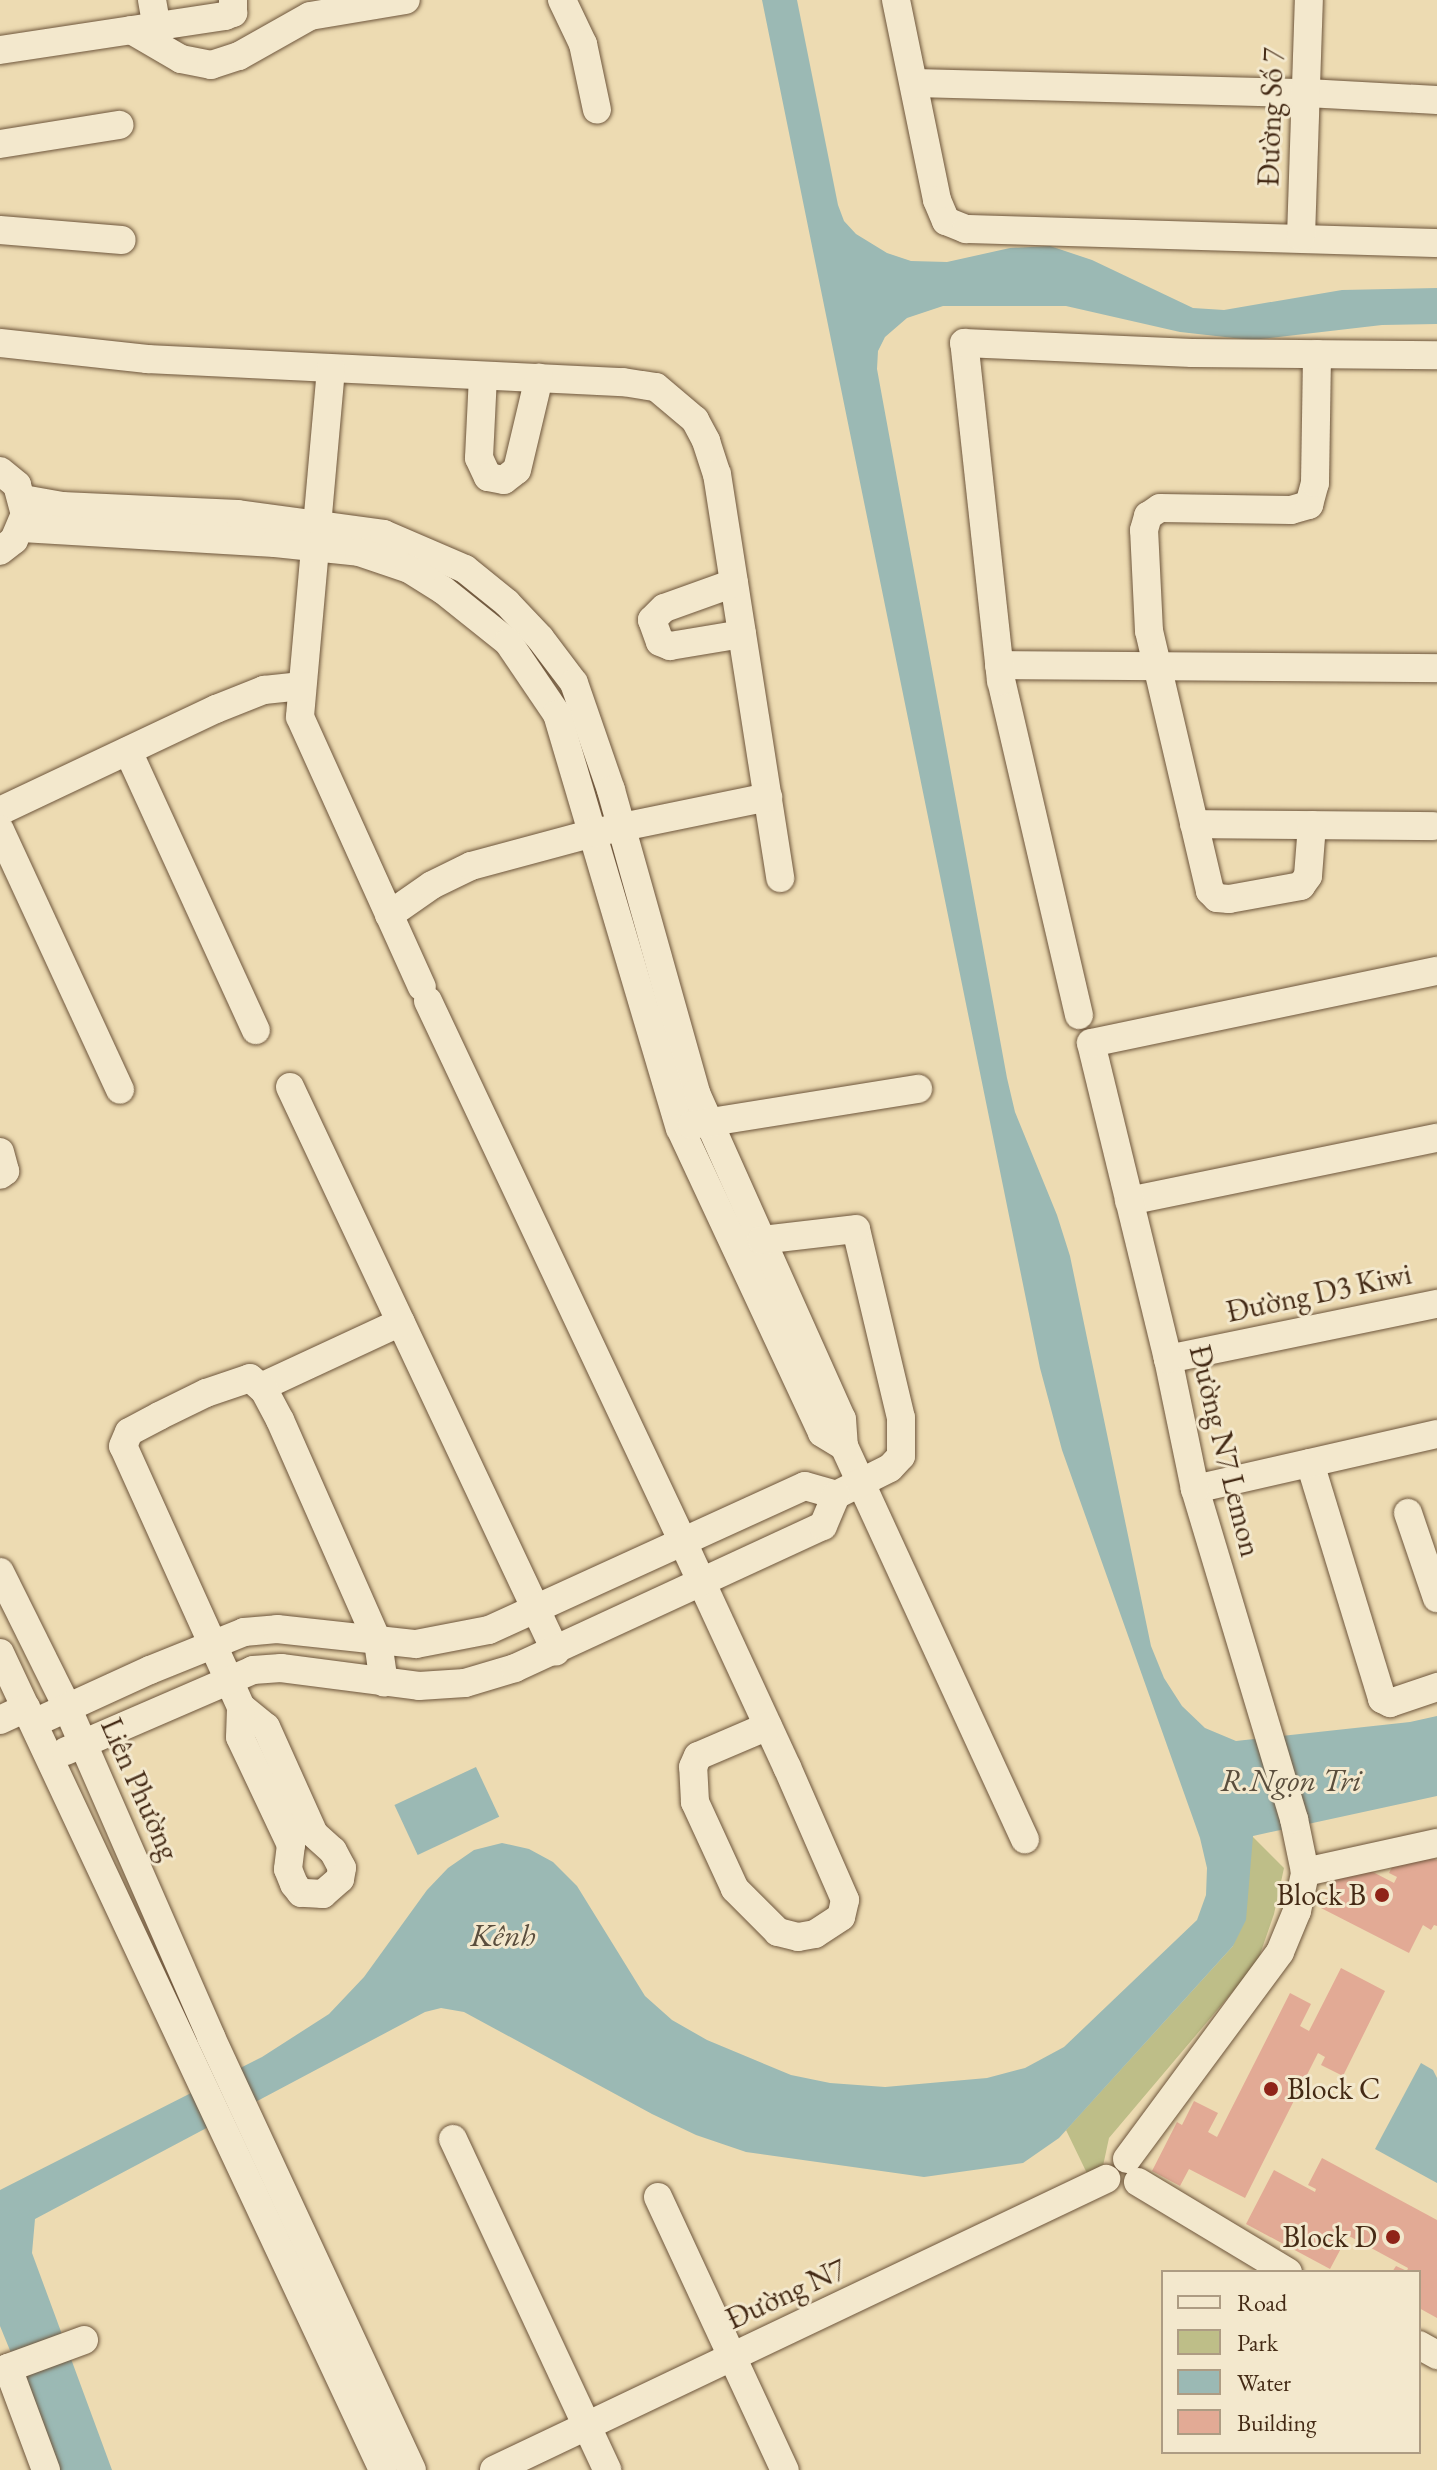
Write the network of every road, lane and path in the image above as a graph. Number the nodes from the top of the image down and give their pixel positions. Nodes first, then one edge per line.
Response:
1 (152, 0) edge
2 (406, 0) edge
3 (562, 0) edge
4 (896, 0) edge
5 (1309, 0) edge
6 (234, 3) edge
7 (144, 29) junction
8 (0, 50) edge
9 (915, 83) junction
10 (1307, 93) junction
11 (1437, 100) edge
12 (597, 110) dead end
13 (119, 125) dead end
14 (0, 144) edge
15 (0, 230) edge
16 (1301, 237) junction
17 (122, 240) dead end
18 (1437, 243) edge
19 (0, 343) edge
20 (1317, 354) junction
21 (1437, 355) edge
22 (331, 369) junction
23 (483, 376) junction
24 (539, 378) junction
25 (0, 471) edge
26 (23, 499) junction
27 (22, 528) junction
28 (318, 536) junction
29 (0, 551) edge
30 (734, 583) junction
31 (742, 634) junction
32 (999, 665) junction
33 (1157, 666) junction
34 (1437, 668) edge
35 (302, 686) junction
36 (128, 751) junction
37 (768, 797) junction
38 (0, 811) edge
39 (1194, 824) junction
40 (1312, 825) junction
41 (1433, 826) dead end
42 (621, 828) junction
43 (0, 830) edge
44 (593, 833) junction
45 (780, 878) dead end
46 (389, 915) junction
47 (1437, 971) edge
48 (1079, 1015) dead end
49 (256, 1030) dead end
50 (290, 1087) dead end
51 (918, 1089) dead end
52 (120, 1090) dead end
53 (708, 1120) junction
54 (680, 1128) junction
55 (1437, 1138) edge
56 (0, 1152) edge
57 (0, 1175) edge
58 (1129, 1201) junction
59 (762, 1240) junction
60 (1437, 1304) edge
61 (401, 1322) junction
62 (1168, 1359) junction
63 (261, 1387) junction
64 (1437, 1434) edge
65 (844, 1446) junction
66 (1310, 1463) junction
67 (848, 1489) junction
68 (1195, 1489) junction
69 (1408, 1513) dead end
70 (683, 1542) junction
71 (0, 1572) edge
72 (701, 1584) junction
73 (1437, 1598) edge
74 (537, 1611) junction
75 (378, 1642) junction
76 (212, 1643) junction
77 (556, 1652) junction
78 (0, 1653) edge
79 (229, 1678) junction
80 (384, 1683) junction
81 (1437, 1687) edge
82 (67, 1707) junction
83 (241, 1707) junction
84 (30, 1716) junction
85 (0, 1720) edge
86 (768, 1726) junction
87 (82, 1743) junction
88 (50, 1758) junction
89 (1025, 1839) dead end
90 (1437, 1843) edge
91 (1305, 1872) junction
92 (453, 2139) dead end
93 (1132, 2170) junction
94 (658, 2197) dead end
95 (1285, 2270) edge
96 (74, 2344) dead end
97 (734, 2356) junction
98 (8, 2368) edge
99 (585, 2426) junction
100 (46, 2470) edge
101 (383, 2470) edge
102 (412, 2470) edge
103 (494, 2470) edge
104 (607, 2470) edge
105 (785, 2470) edge

1 - 7 street
2 - 7 street
3 - 12 street
4 - 9 street
5 - 10 street, Đường Số 7
6 - 7 street
7 - 8 street
9 - 10 street
9 - 16 street
10 - 11 street
10 - 16 street, Đường Số 7
13 - 14 street
15 - 17 street
16 - 18 street
19 - 22 street
20 - 21 street
20 - 32 street
20 - 33 street
22 - 23 street
22 - 28 street
23 - 24 street
23 - 24 street
24 - 30 street
25 - 26 street
26 - 27 street
26 - 28 street
27 - 28 street
27 - 29 street
28 - 35 street
28 - 42 street
28 - 44 street
30 - 31 street
30 - 31 street
31 - 37 street
32 - 33 street
32 - 48 street
33 - 34 street
33 - 39 street
35 - 36 street
35 - 46 street
36 - 38 street
36 - 49 street
37 - 42 street
37 - 45 street
39 - 40 street
39 - 40 street
40 - 41 street
42 - 44 street
42 - 53 street
43 - 52 street
44 - 46 street
44 - 54 street
46 - 70 street
47 - 58 street, Đường N7 Lemon
50 - 61 street
51 - 53 street
53 - 54 street
53 - 59 street
54 - 65 street
55 - 58 street
56 - 57 street
58 - 62 street, Đường N7 Lemon
59 - 65 street
59 - 67 street
60 - 62 street, Đường D3 Kiwi
61 - 63 street
61 - 74 street
62 - 68 street, Đường N7 Lemon
63 - 75 street
63 - 76 street
64 - 66 street
65 - 67 street
66 - 68 street
66 - 81 street
67 - 70 street
67 - 72 street
67 - 89 street
68 - 91 street, Đường N7 Lemon
69 - 73 street
70 - 72 street
70 - 74 street
71 - 82 street, Liên Phường
72 - 77 street
72 - 86 street
74 - 75 street
74 - 77 street
75 - 76 street
75 - 80 street
76 - 79 street
76 - 82 street
77 - 80 street
78 - 84 street
79 - 80 street
79 - 83 street
79 - 87 street
82 - 84 street
82 - 87 street, Liên Phường
83 - 83 street
84 - 85 street
84 - 88 street
86 - 86 street
87 - 88 street
87 - 102 street, Liên Phường
88 - 101 street
90 - 91 street
91 - 93 street
92 - 99 street
93 - 95 street
93 - 97 street, Đường N7
94 - 97 street
96 - 98 street
97 - 99 street, Đường N7
97 - 105 street
98 - 100 street
99 - 103 street, Đường N7
99 - 104 street

